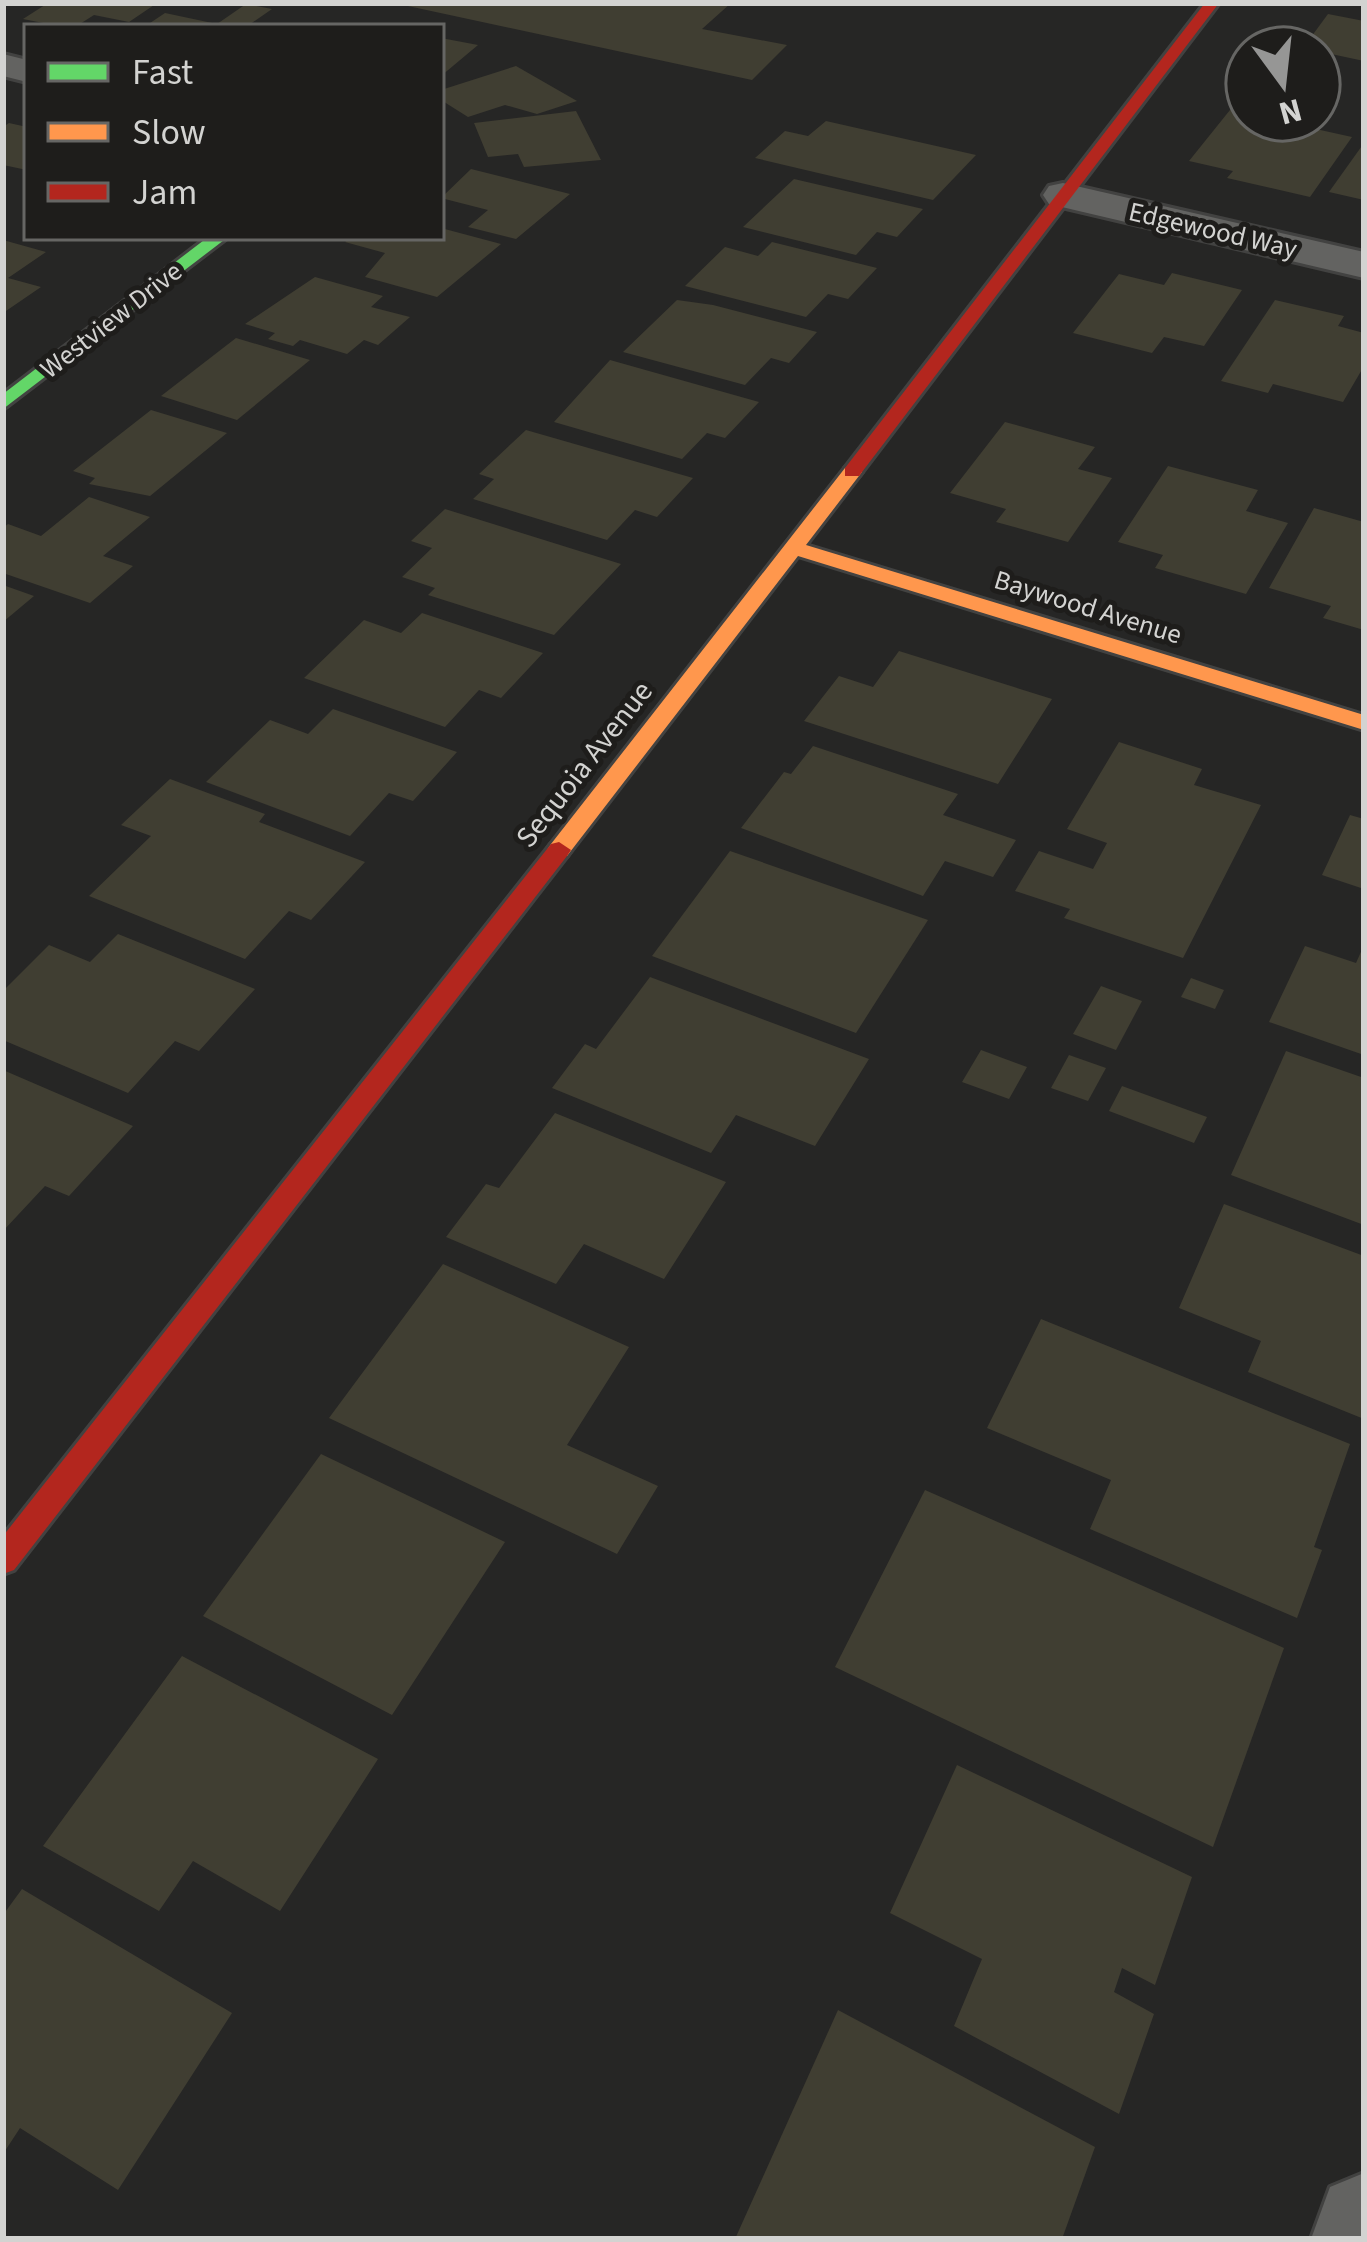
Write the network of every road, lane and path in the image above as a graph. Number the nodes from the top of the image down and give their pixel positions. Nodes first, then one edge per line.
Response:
1 (1212, 3) edge
2 (1063, 195) junction
3 (216, 240) edge
4 (1364, 265) edge
5 (3, 403) edge
6 (794, 548) junction
7 (1364, 723) edge
8 (3, 1560) edge
9 (1364, 2221) edge
10 (1359, 2239) edge

1 - 2 street, Sequoia Avenue
2 - 4 street, Edgewood Way
2 - 6 street, Sequoia Avenue
3 - 5 street, Westview Drive
6 - 7 street, Baywood Avenue
6 - 8 street, Sequoia Avenue
9 - 10 street

